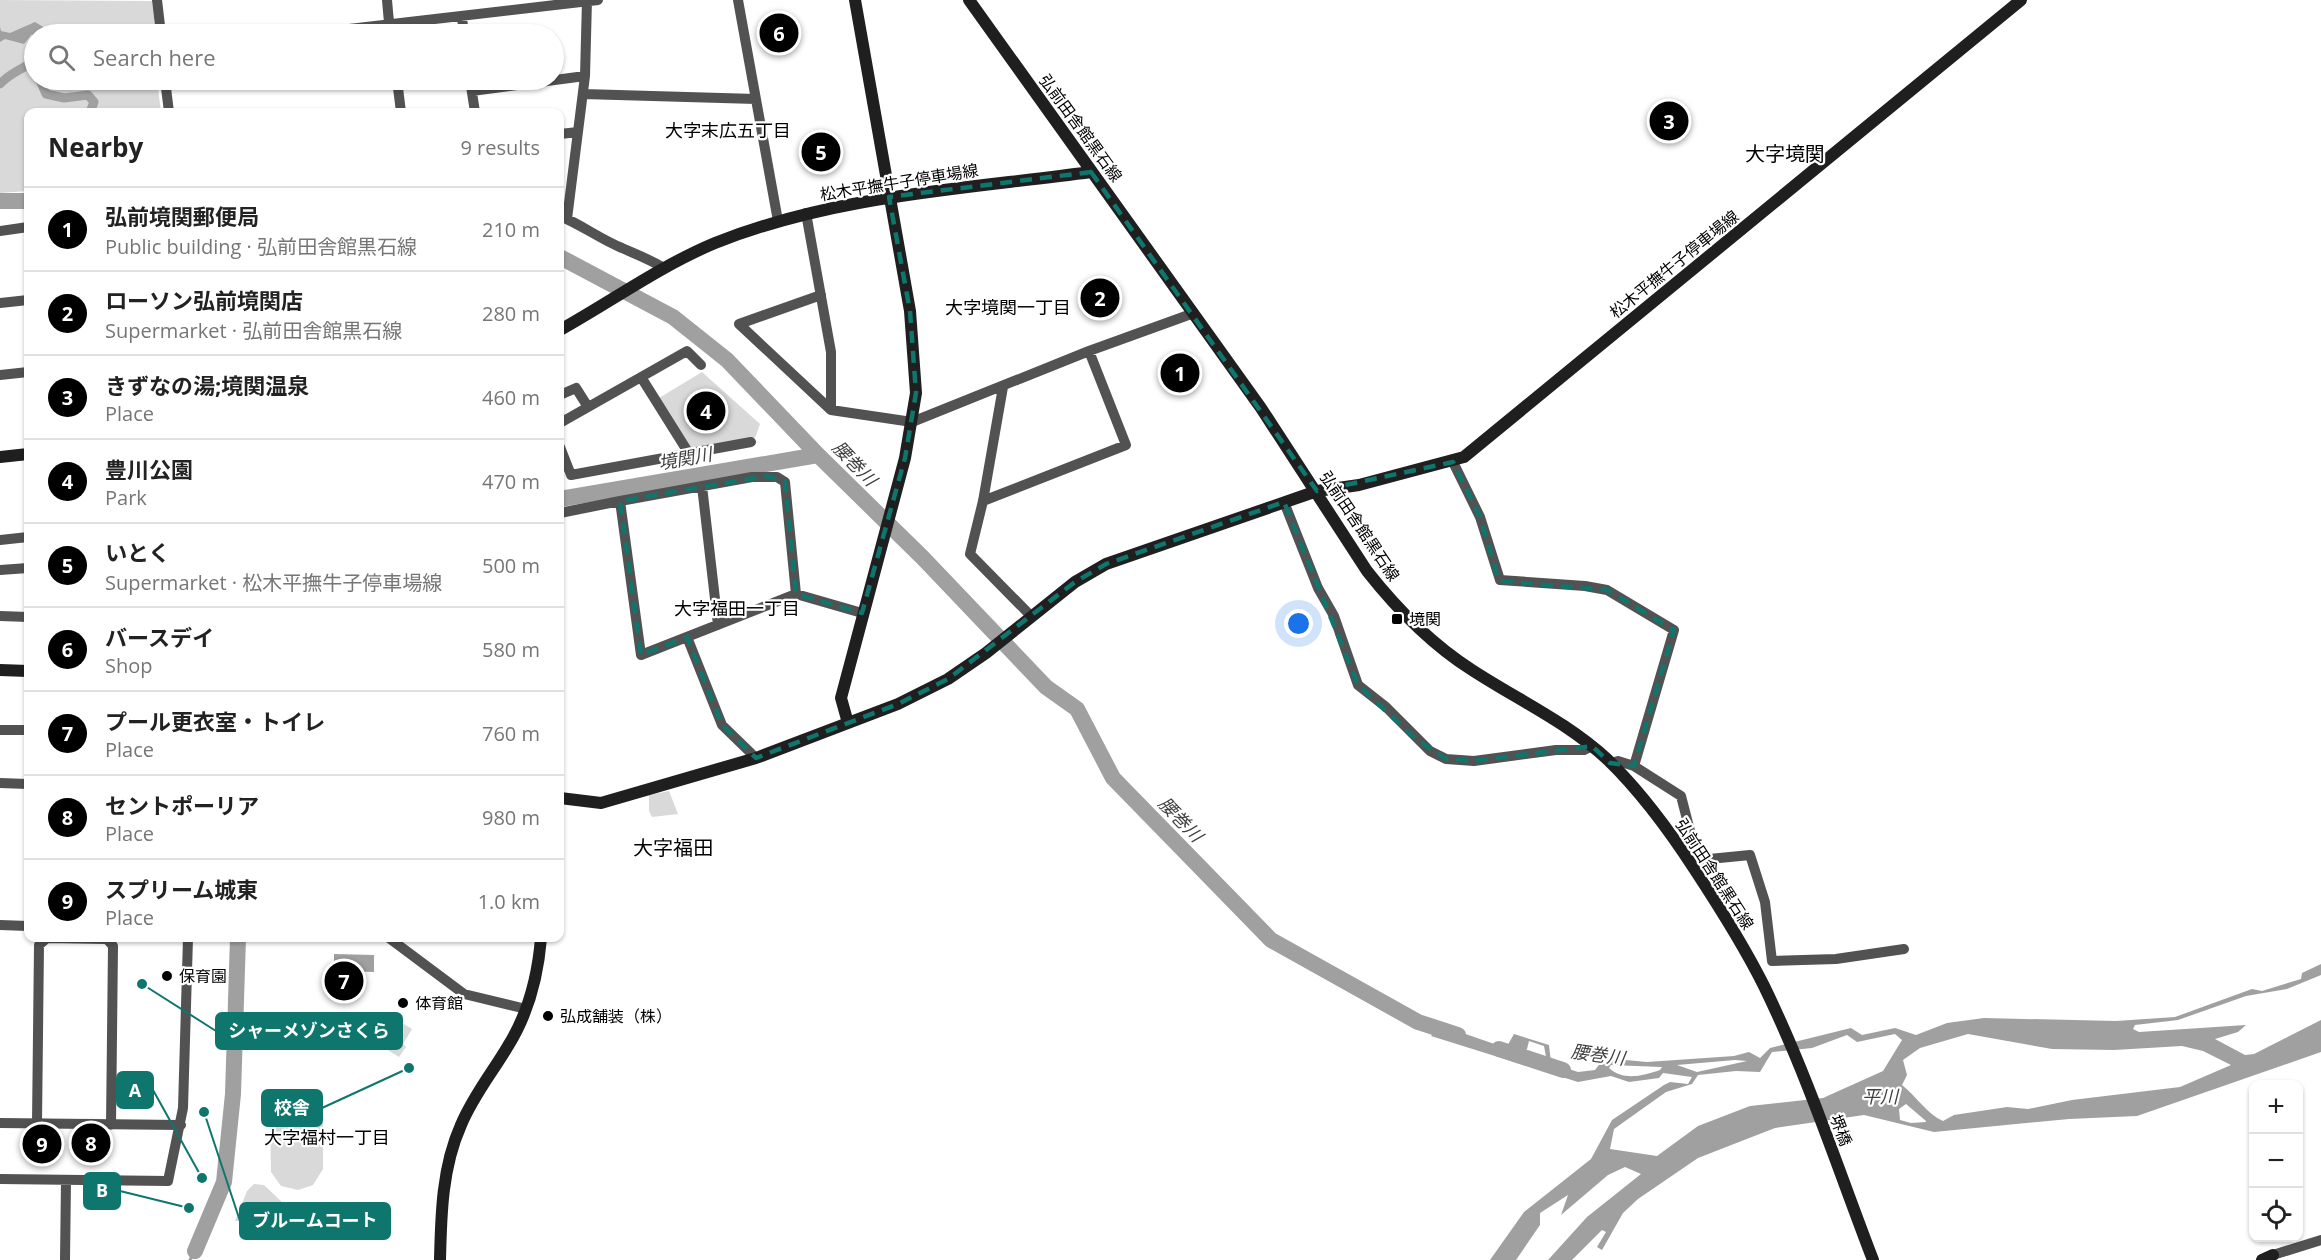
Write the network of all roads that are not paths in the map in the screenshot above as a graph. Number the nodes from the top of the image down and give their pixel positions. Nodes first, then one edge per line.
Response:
1 (157, 0) edge
2 (387, 0) edge
3 (591, 0) edge
4 (738, 0) edge
5 (855, 0) edge
6 (969, 0) edge
7 (2021, 0) edge
8 (462, 18) junction
9 (159, 24) edge
10 (389, 24) edge
11 (426, 24) edge
12 (463, 24) edge
13 (585, 76) junction
14 (564, 78) edge
15 (166, 90) edge
16 (398, 90) edge
17 (472, 90) edge
18 (583, 94) junction
19 (756, 99) junction
20 (168, 108) edge
21 (400, 108) edge
22 (474, 108) edge
23 (578, 132) junction
24 (564, 134) edge
25 (1091, 172) junction
26 (889, 197) junction
27 (564, 211) edge
28 (806, 213) junction
29 (564, 218) edge
30 (778, 221) junction
31 (24, 228) edge
32 (0, 231) edge
33 (664, 268) junction
34 (821, 295) junction
35 (24, 300) edge
36 (0, 303) edge
37 (1194, 313) junction
38 (564, 328) edge
39 (1089, 351) junction
40 (701, 365) dead end
41 (24, 372) edge
42 (0, 375) edge
43 (641, 377) junction
44 (1003, 387) junction
45 (564, 393) edge
46 (588, 407) junction
47 (831, 410) junction
48 (564, 421) edge
49 (912, 422) junction
50 (751, 442) dead end
51 (688, 452) junction
52 (24, 454) edge
53 (0, 457) edge
54 (564, 457) edge
55 (1454, 462) junction
56 (702, 486) junction
57 (1317, 492) junction
58 (620, 501) junction
59 (983, 501) junction
60 (1284, 502) junction
61 (564, 512) edge
62 (24, 537) edge
63 (0, 540) edge
64 (24, 568) edge
65 (0, 570) edge
66 (796, 594) junction
67 (862, 613) junction
68 (0, 616) edge
69 (24, 617) edge
70 (1032, 617) junction
71 (718, 625) junction
72 (687, 637) junction
73 (0, 670) edge
74 (24, 670) edge
75 (848, 723) junction
76 (0, 730) edge
77 (24, 730) edge
78 (1592, 746) junction
79 (756, 758) junction
80 (1610, 763) junction
81 (1634, 765) junction
82 (0, 783) edge
83 (24, 784) edge
84 (564, 798) edge
85 (1693, 860) junction
86 (0, 925) edge
87 (24, 926) edge
88 (42, 942) edge
89 (110, 942) edge
90 (188, 942) edge
91 (394, 942) edge
92 (541, 942) edge
93 (1904, 949) dead end
94 (526, 1009) junction
95 (1776, 1014) joint
96 (0, 1123) edge
97 (37, 1124) junction
98 (111, 1125) junction
99 (182, 1125) junction
100 (0, 1179) edge
101 (66, 1180) junction
102 (2321, 1240) edge
103 (2268, 1258) edge
104 (65, 1260) edge
105 (440, 1260) edge
106 (1873, 1260) edge

1 - 9 street
2 - 10 street
3 - 8 street
3 - 13 street
4 - 19 street
5 - 26 main road
6 - 25 main road, 弘前田舎館黒石線
7 - 55 main road, 松木平撫牛子停車場線
8 - 11 street
8 - 12 street
13 - 14 street
13 - 18 street
15 - 20 street
16 - 21 street
17 - 22 street
18 - 19 street
18 - 23 street
19 - 30 street
23 - 24 street
23 - 27 street
25 - 26 main road, 松木平撫牛子停車場線
25 - 37 main road, 弘前田舎館黒石線
26 - 28 main road, 松木平撫牛子停車場線
26 - 49 main road
28 - 30 main road, 松木平撫牛子停車場線
28 - 34 street
29 - 33 street
30 - 33 main road, 松木平撫牛子停車場線
31 - 32 street
33 - 38 main road, 松木平撫牛子停車場線
34 - 47 street
34 - 47 street
35 - 36 street
37 - 39 street
37 - 57 main road, 弘前田舎館黒石線
39 - 44 street
39 - 59 street
40 - 43 street
41 - 42 street
43 - 46 street
43 - 51 street
44 - 49 street
44 - 59 street
45 - 46 street
46 - 48 street
47 - 49 street
49 - 67 main road
50 - 51 street
51 - 54 street
52 - 53 main road
55 - 57 main road, 松木平撫牛子停車場線
55 - 81 street
56 - 58 street
56 - 66 street
56 - 71 street
57 - 60 main road, 松木平撫牛子停車場線
57 - 78 main road, 弘前田舎館黒石線
58 - 61 street
58 - 72 street
59 - 70 street
60 - 70 main road, 松木平撫牛子停車場線
60 - 78 street
62 - 63 street
64 - 65 street
66 - 67 street
66 - 71 street
67 - 75 main road
68 - 69 street
70 - 75 main road, 松木平撫牛子停車場線
71 - 72 street
72 - 79 street
73 - 74 main road
75 - 79 main road, 松木平撫牛子停車場線
76 - 77 street
78 - 80 main road, 弘前田舎館黒石線
79 - 84 main road, 松木平撫牛子停車場線
80 - 81 street
80 - 85 main road, 弘前田舎館黒石線
81 - 85 street
82 - 83 street
85 - 93 street
85 - 95 main road, 弘前田舎館黒石線
86 - 87 street
88 - 97 street
89 - 98 street
90 - 99 street
91 - 94 street
92 - 94 main road
94 - 105 main road
95 - 106 main road, 堺橋
96 - 97 street
97 - 98 street
98 - 99 street
99 - 101 street
100 - 101 street
101 - 104 street
102 - 103 street

